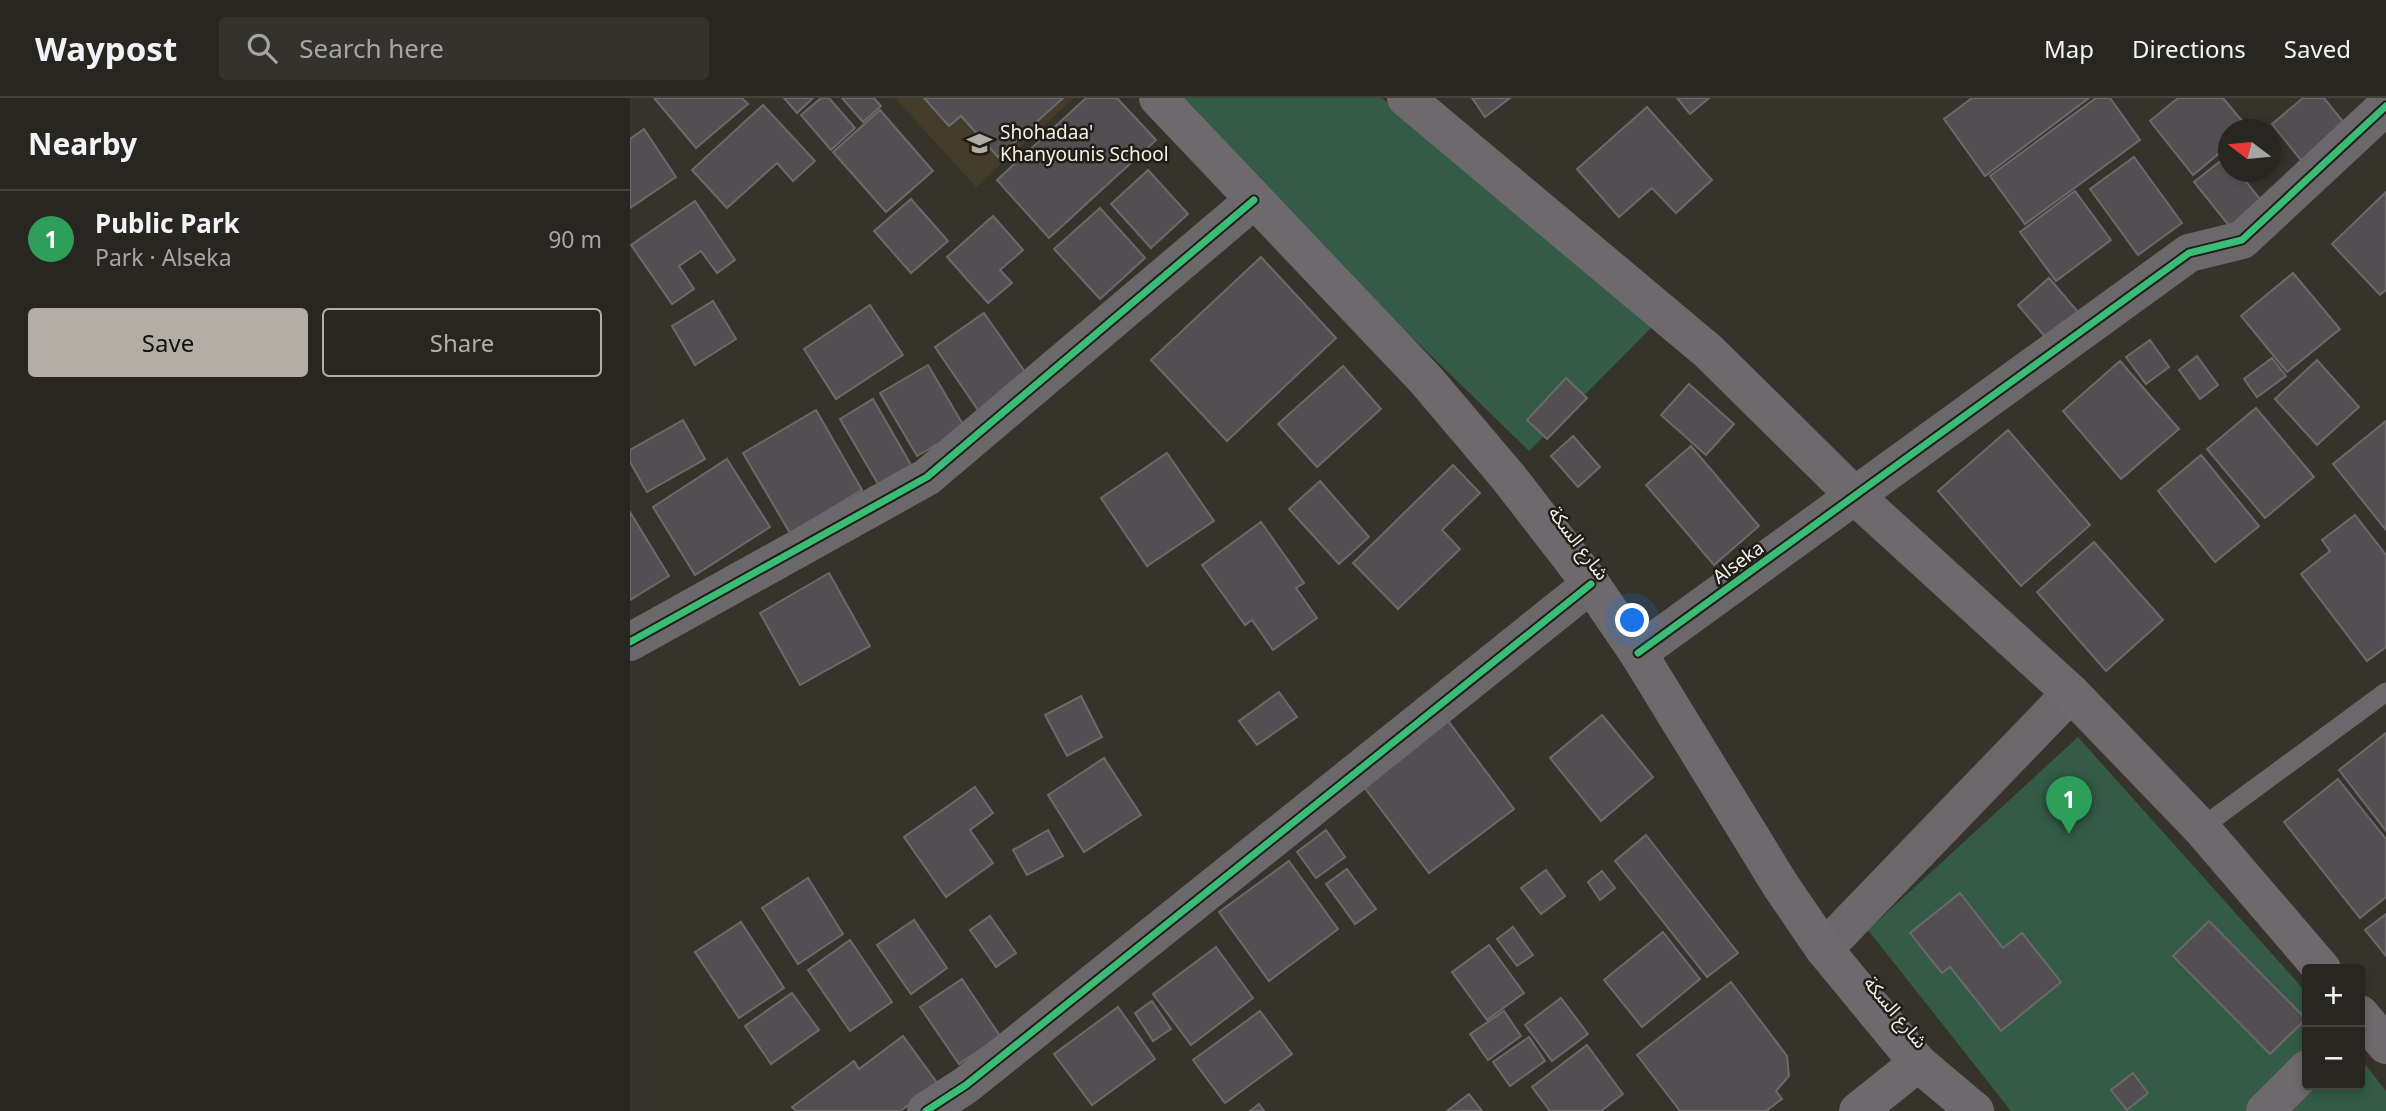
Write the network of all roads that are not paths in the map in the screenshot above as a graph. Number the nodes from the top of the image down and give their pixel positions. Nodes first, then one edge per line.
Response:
1 (1158, 98) edge
2 (1406, 98) edge
3 (2386, 106) edge
4 (1254, 200) junction
5 (1855, 496) junction
6 (1591, 584) junction
7 (630, 642) edge
8 (1638, 653) junction
9 (2386, 692) edge
10 (2071, 693) junction
11 (2201, 828) junction
12 (1824, 949) junction
13 (2318, 964) edge
14 (2365, 1021) edge
15 (2386, 1045) edge
16 (1918, 1063) junction
17 (2302, 1074) edge
18 (926, 1111) edge
19 (1858, 1111) edge
20 (1975, 1111) edge
21 (2265, 1111) edge

1 - 4 main road, شارع السكة
2 - 5 main road
3 - 5 street, Alseka
4 - 6 main road, شارع السكة
4 - 7 street
5 - 8 street, Alseka
5 - 10 main road
6 - 8 main road, شارع السكة
6 - 18 street
8 - 12 main road, شارع السكة
9 - 11 lane
10 - 11 main road
10 - 12 street
11 - 13 main road
12 - 16 main road, شارع السكة
14 - 15 main road
16 - 19 main road
16 - 20 main road, شارع السكة
17 - 21 main road

